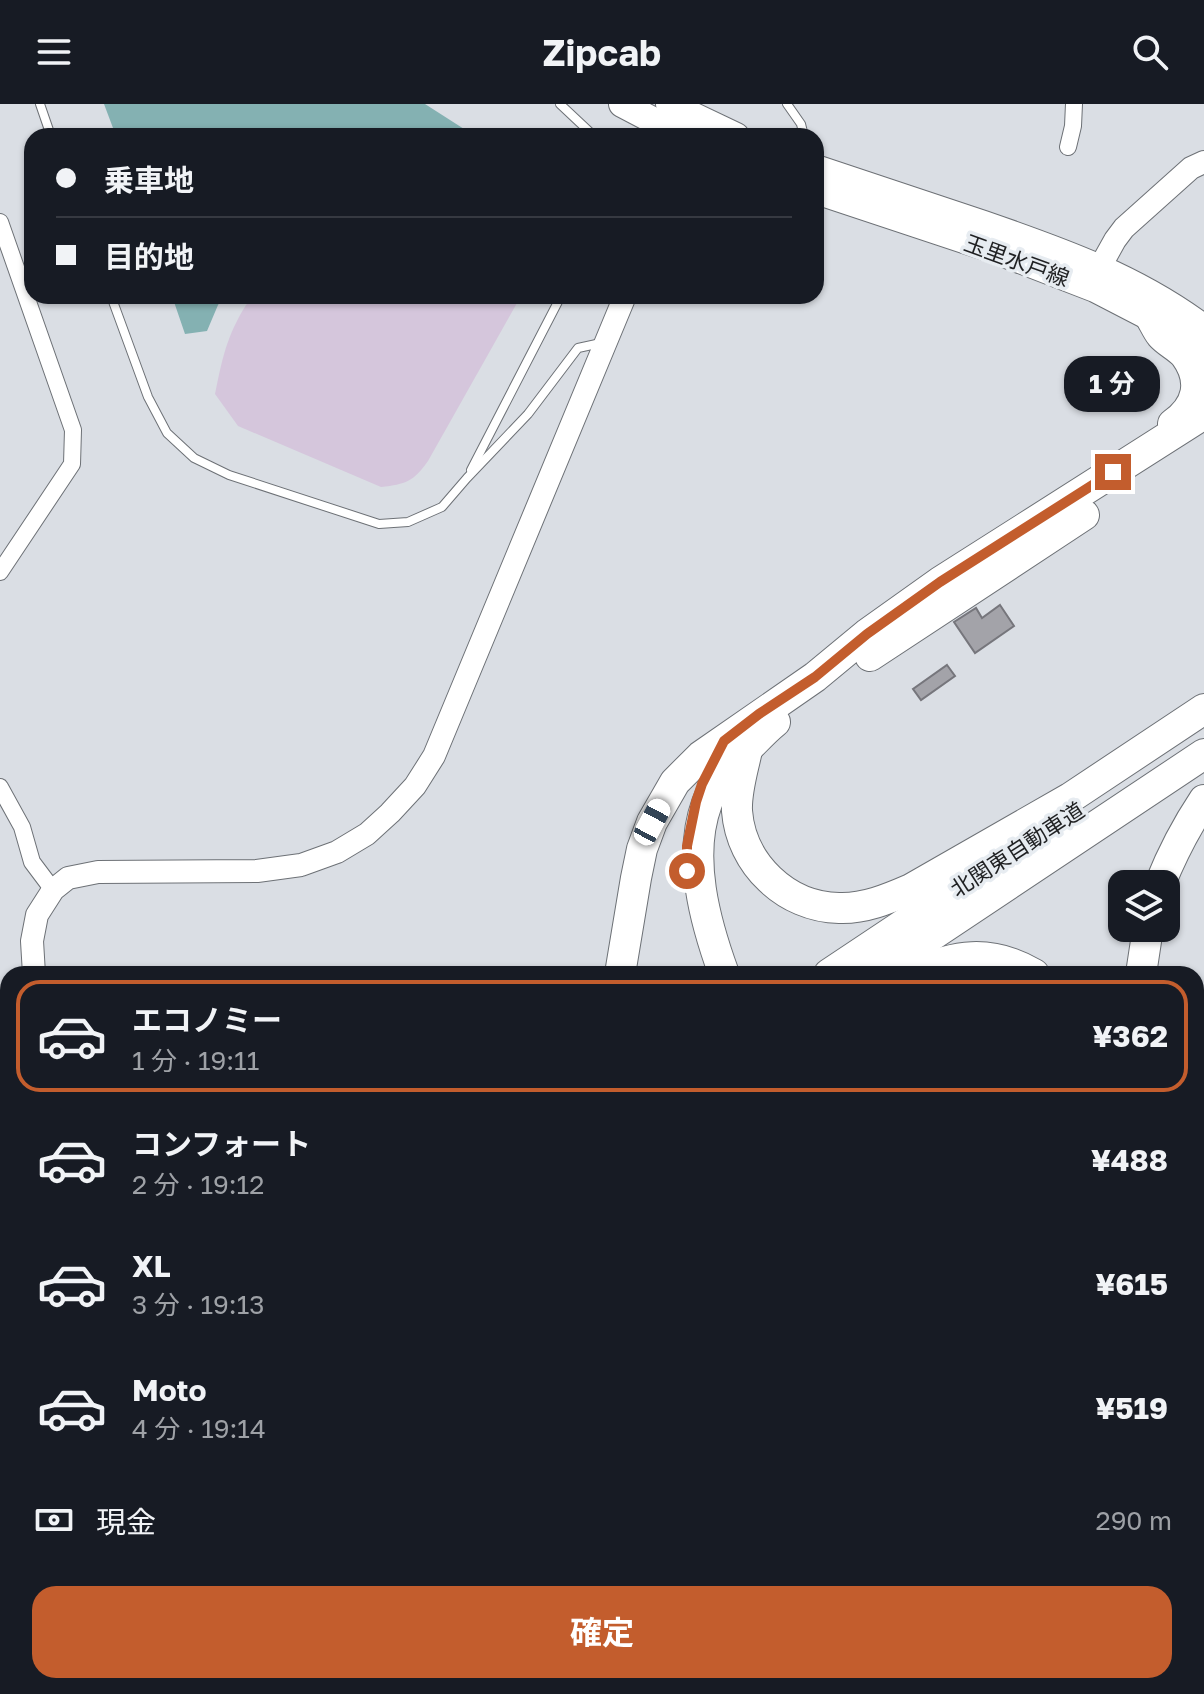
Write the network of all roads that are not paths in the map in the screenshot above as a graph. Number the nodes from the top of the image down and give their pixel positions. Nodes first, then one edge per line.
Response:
1 (40, 104) edge
2 (560, 104) edge
3 (622, 104) edge
4 (669, 104) edge
5 (787, 104) edge
6 (1074, 104) edge
7 (694, 124) edge
8 (48, 128) edge
9 (586, 128) edge
10 (802, 128) edge
11 (1068, 147) dead end
12 (1204, 162) edge
13 (824, 171) edge
14 (824, 194) edge
15 (0, 222) edge
16 (1100, 267) junction
17 (24, 290) edge
18 (29, 304) edge
19 (114, 304) edge
20 (557, 304) edge
21 (622, 304) edge
22 (1151, 318) junction
23 (1204, 328) edge
24 (606, 342) junction
25 (1204, 356) edge
26 (1204, 414) edge
27 (1204, 432) edge
28 (1204, 439) edge
29 (1174, 455) junction
30 (1132, 460) junction
31 (467, 478) junction
32 (0, 572) edge
33 (1204, 709) edge
34 (1204, 723) edge
35 (735, 746) junction
36 (1204, 754) edge
37 (0, 787) edge
38 (1204, 800) edge
39 (1165, 870) edge
40 (53, 890) junction
41 (1146, 942) edge
42 (34, 966) edge
43 (621, 966) edge
44 (708, 966) edge
45 (721, 966) edge
46 (841, 966) edge
47 (886, 966) edge
48 (929, 966) edge
49 (1020, 966) edge
50 (1142, 966) edge

1 - 8 lane
2 - 9 lane
3 - 7 main road
4 - 7 main road
5 - 10 lane
6 - 11 street
12 - 16 street
13 - 16 main road, 玉里水戸線
14 - 22 main road, 玉里水戸線
15 - 17 street
16 - 23 main road, 玉里水戸線
18 - 32 street
19 - 31 lane
20 - 31 lane
21 - 24 street
22 - 25 main road, 玉里水戸線
22 - 30 highway
24 - 31 lane
24 - 40 street
26 - 30 highway
27 - 29 highway
28 - 29 highway
29 - 35 highway
30 - 35 highway
33 - 35 highway
34 - 46 highway, 北関東自動車道
35 - 43 highway
35 - 44 highway
35 - 45 highway
36 - 47 highway, 北関東自動車道
37 - 40 street
38 - 39 highway
40 - 42 street
41 - 50 highway
48 - 49 highway

